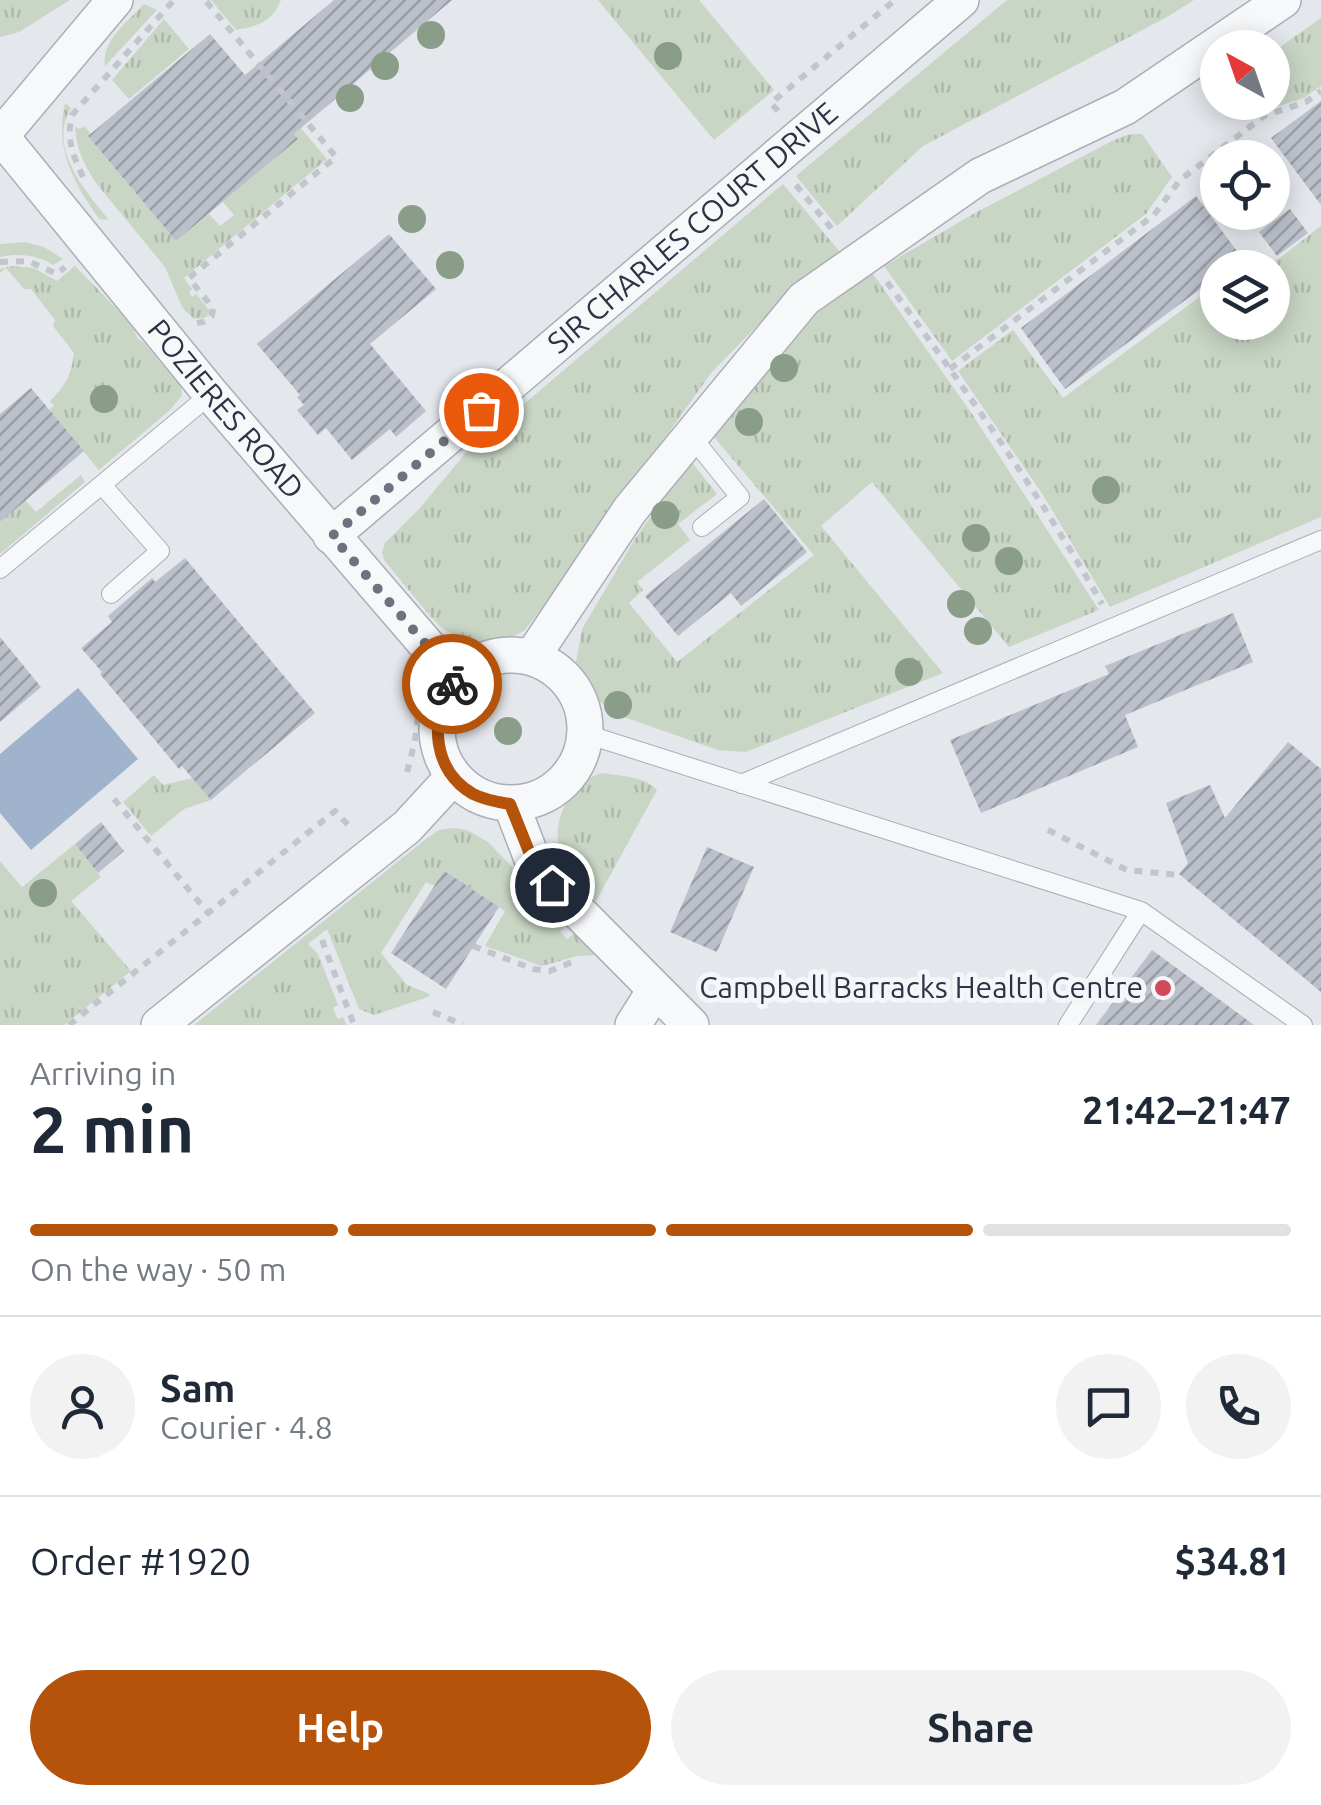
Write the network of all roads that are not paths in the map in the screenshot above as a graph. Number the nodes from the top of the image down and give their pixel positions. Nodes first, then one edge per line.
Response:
1 (115, 0) edge
2 (962, 0) edge
3 (1283, 0) edge
4 (0, 136) edge
5 (211, 394) junction
6 (691, 436) junction
7 (102, 484) junction
8 (702, 527) dead end
9 (332, 536) junction
10 (1321, 540) edge
11 (0, 570) edge
12 (110, 594) dead end
13 (532, 657) junction
14 (456, 679) junction
15 (586, 734) junction
16 (453, 777) junction
17 (741, 784) junction
18 (510, 804) junction
19 (1141, 912) junction
20 (655, 990) junction
21 (159, 1025) edge
22 (632, 1025) edge
23 (691, 1025) edge
24 (1068, 1025) edge
25 (1303, 1025) edge

1 - 4 street
2 - 9 street, SIR CHARLES COURT DRIVE
3 - 6 street
4 - 5 street, POZIERES ROAD
5 - 7 lane
5 - 9 street, POZIERES ROAD
6 - 8 lane
6 - 13 street
7 - 11 lane
7 - 12 lane
9 - 14 street, POZIERES ROAD
10 - 17 lane
13 - 14 street
13 - 15 street
14 - 16 street
15 - 17 lane
15 - 18 street
16 - 18 street
16 - 21 street
17 - 19 lane
18 - 20 street
19 - 24 lane
19 - 25 lane
20 - 22 street
20 - 23 street

